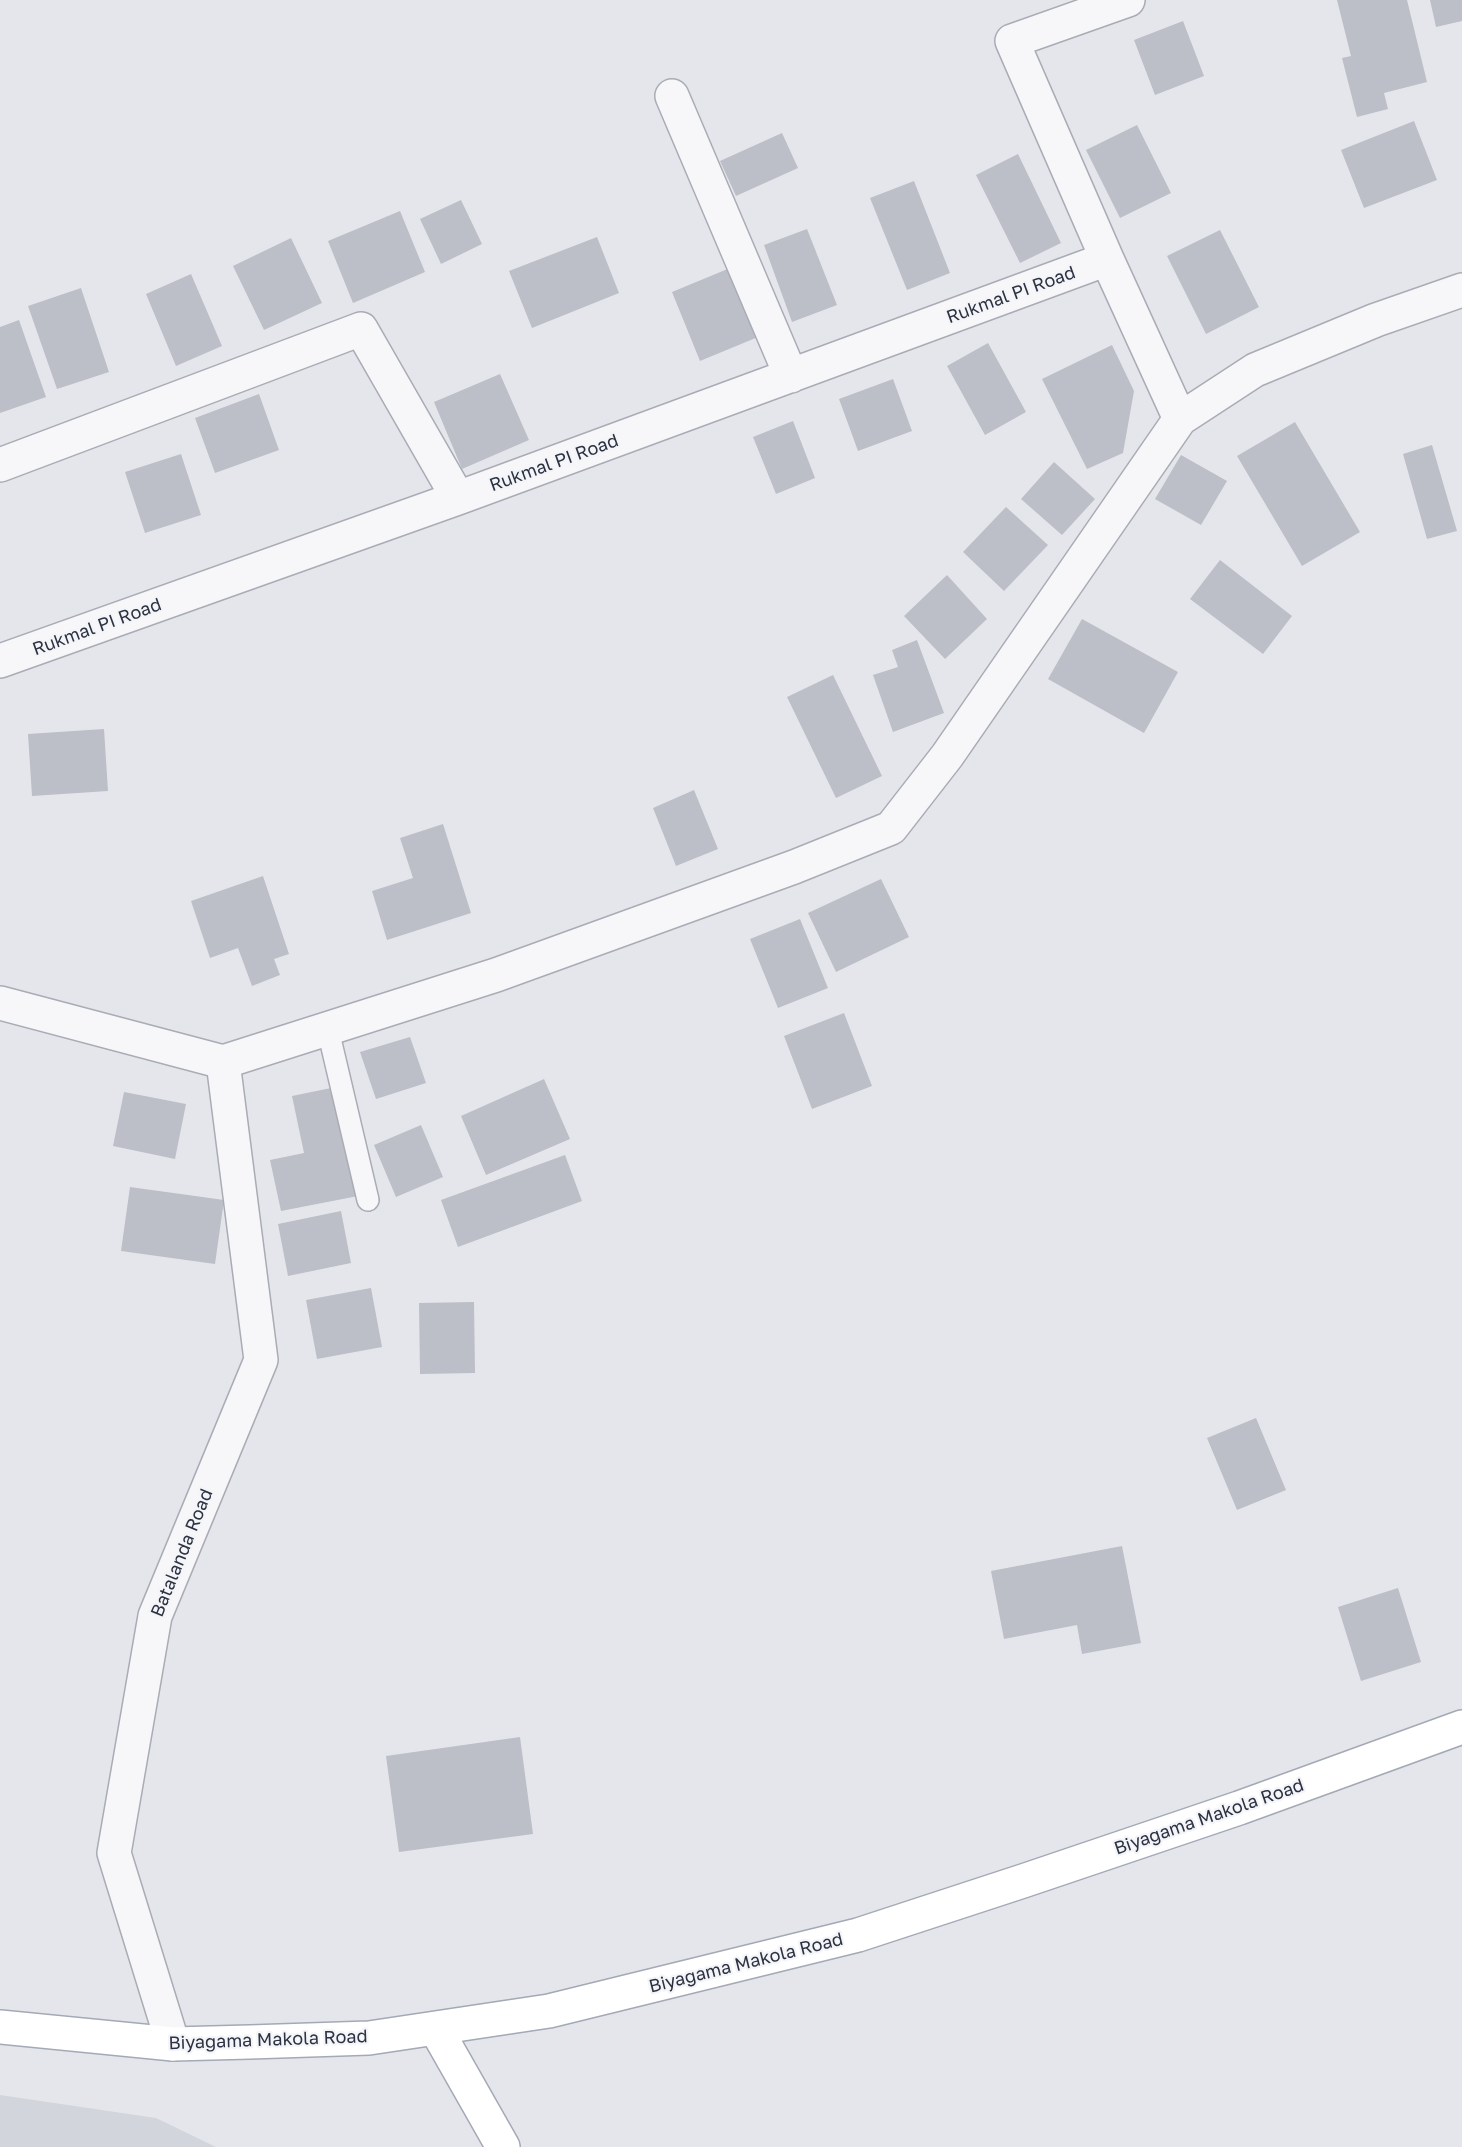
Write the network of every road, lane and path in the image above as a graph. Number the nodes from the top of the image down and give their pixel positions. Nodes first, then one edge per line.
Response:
1 (1128, 0) edge
2 (672, 96) dead end
3 (1107, 260) junction
4 (1462, 290) edge
5 (791, 376) junction
6 (1180, 419) junction
7 (0, 465) edge
8 (458, 498) junction
9 (0, 661) edge
10 (0, 1003) edge
11 (328, 1030) junction
12 (222, 1062) junction
13 (368, 1200) dead end
14 (1462, 1727) edge
15 (0, 2027) edge
16 (436, 2029) junction
17 (173, 2044) junction
18 (503, 2147) edge

1 - 3 street
2 - 5 street
3 - 5 street, Rukmal PI Road
3 - 6 street
4 - 6 street
5 - 8 street, Rukmal PI Road
6 - 11 street
7 - 8 street
8 - 9 street, Rukmal PI Road
10 - 12 street
11 - 12 street
11 - 13 lane
12 - 17 street, Batalanda Road
14 - 16 main road, Biyagama Makola Road
15 - 17 main road, Biyagama Makola Road
16 - 17 main road, Biyagama Makola Road
16 - 18 main road

